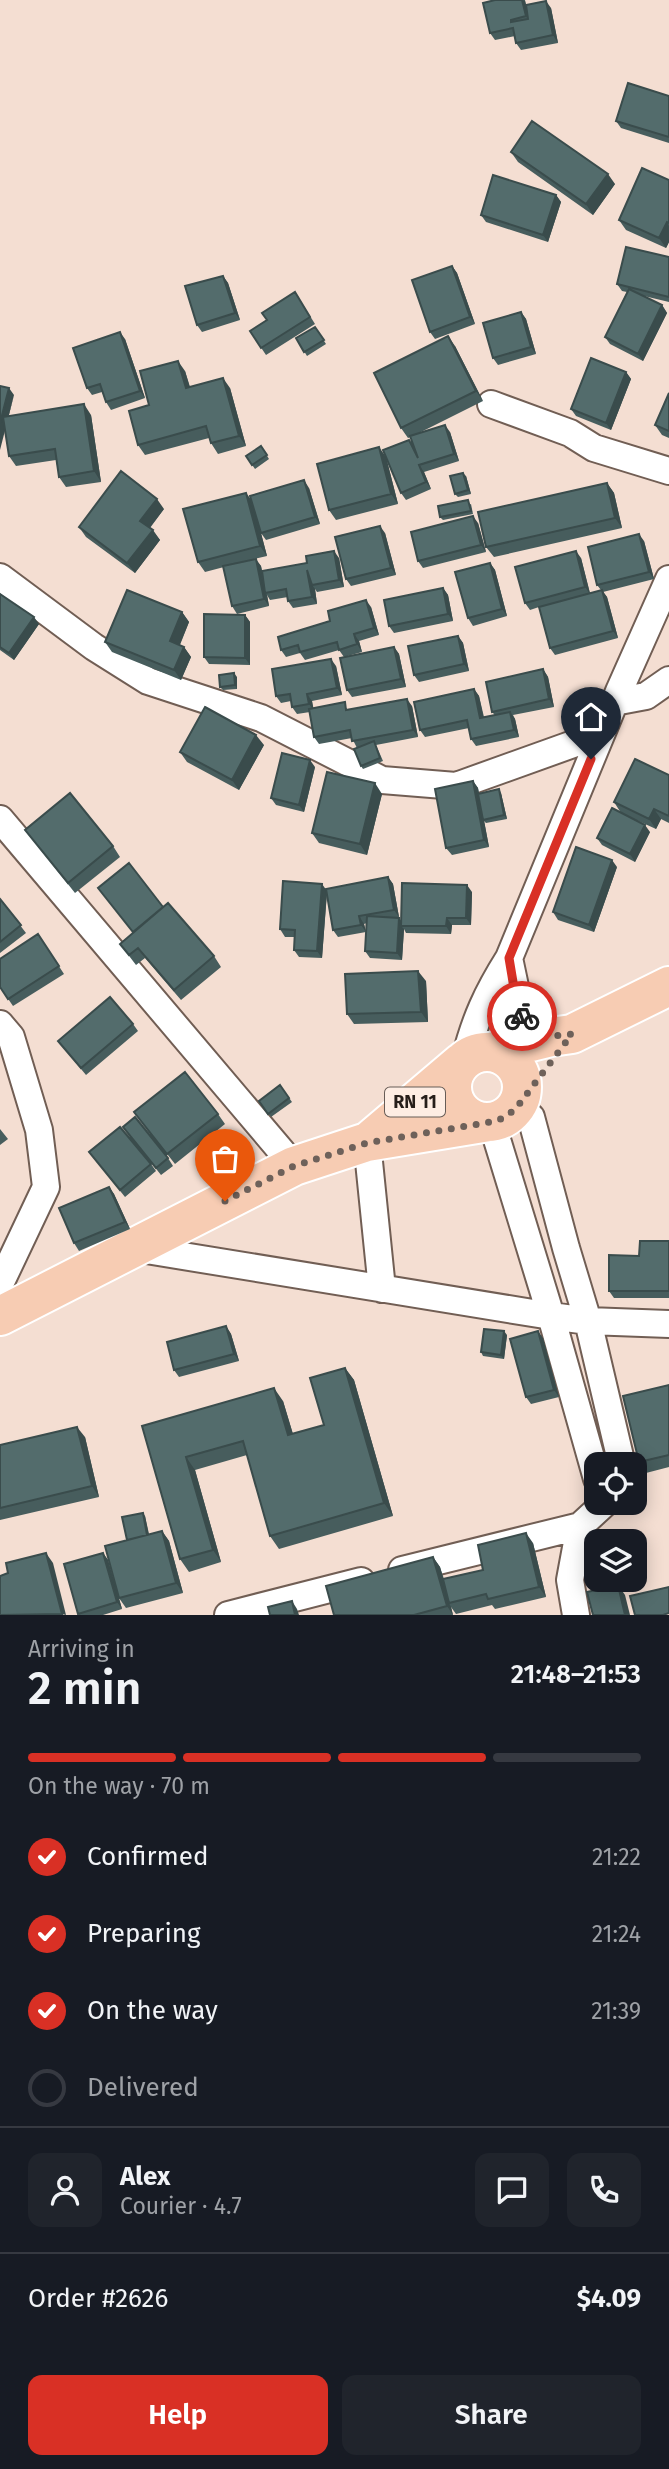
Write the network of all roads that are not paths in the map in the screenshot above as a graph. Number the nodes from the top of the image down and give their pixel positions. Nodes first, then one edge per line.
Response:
1 (491, 404) dead end
2 (669, 471) edge
3 (0, 578) edge
4 (669, 579) edge
5 (669, 680) edge
6 (614, 702) junction
7 (601, 734) junction
8 (0, 819) edge
9 (509, 958) junction
10 (669, 986) edge
11 (0, 1024) edge
12 (561, 1035) junction
13 (473, 1058) junction
14 (504, 1115) junction
15 (367, 1143) junction
16 (294, 1166) junction
17 (134, 1248) junction
18 (0, 1284) edge
19 (382, 1289) junction
20 (0, 1316) edge
21 (551, 1316) junction
22 (589, 1321) junction
23 (669, 1324) edge
24 (589, 1452) edge
25 (619, 1452) edge
26 (592, 1515) edge
27 (580, 1526) junction
28 (228, 1615) edge
29 (576, 1615) edge

1 - 2 street
3 - 7 street
4 - 6 street
5 - 6 street
6 - 7 street
7 - 9 street
8 - 16 street
9 - 12 street
9 - 13 street
10 - 12 main road, RN 11
11 - 18 street
12 - 13 main road, RN 11
12 - 14 main road, RN 11
13 - 14 main road
13 - 14 main road
13 - 15 main road, RN 11
14 - 15 main road, RN 11
14 - 21 street
14 - 22 street
15 - 16 main road, RN 11
15 - 19 street
16 - 17 main road, RN 11
17 - 19 street
17 - 20 main road, RN 11
19 - 21 street
21 - 22 street
21 - 24 street
22 - 23 street
22 - 25 street
26 - 27 street
27 - 28 street
27 - 29 street

